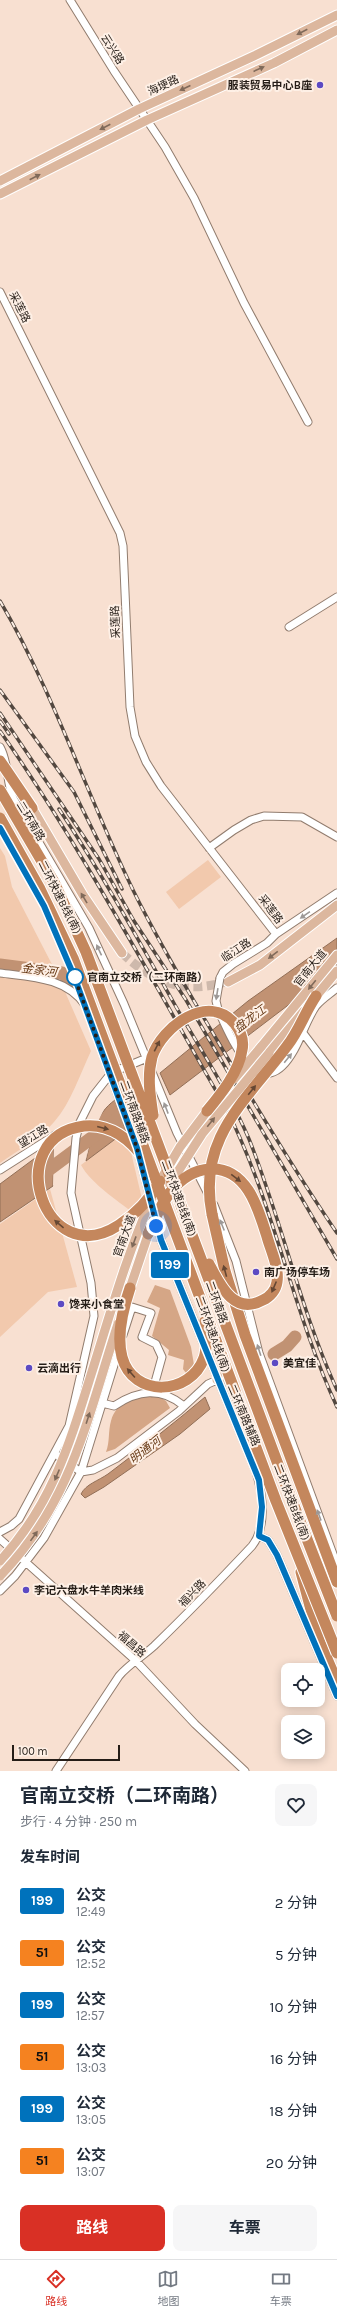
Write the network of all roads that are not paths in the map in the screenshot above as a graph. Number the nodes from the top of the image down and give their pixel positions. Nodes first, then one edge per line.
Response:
1 (70, 0) edge
2 (337, 14) edge
3 (337, 30) edge
4 (139, 109) junction
5 (147, 120) junction
6 (0, 181) edge
7 (0, 194) edge
8 (0, 292) edge
9 (308, 422) dead end
10 (337, 597) edge
11 (289, 627) dead end
12 (0, 747) edge
13 (0, 762) edge
14 (7, 772) junction
15 (0, 790) edge
16 (0, 794) edge
17 (32, 808) joint
18 (0, 814) edge
19 (0, 818) edge
20 (0, 828) edge
21 (337, 837) edge
22 (210, 848) junction
23 (337, 893) edge
24 (337, 905) edge
25 (276, 934) junction
26 (122, 953) tunnel mouth
27 (337, 955) edge
28 (337, 971) edge
29 (0, 973) edge
30 (224, 980) junction
31 (337, 988) edge
32 (316, 996) junction
33 (85, 1005) junction
34 (303, 1032) junction
35 (147, 1058) junction
36 (127, 1066) junction
37 (114, 1072) junction
38 (337, 1078) edge
39 (207, 1111) junction
40 (79, 1127) junction
41 (166, 1169) junction
42 (0, 1170) edge
43 (160, 1191) junction
44 (181, 1205) junction
45 (148, 1234) junction
46 (192, 1277) junction
47 (130, 1288) junction
48 (223, 1354) junction
49 (264, 1366) junction
50 (217, 1380) junction
51 (262, 1382) junction
52 (152, 1393) junction
53 (267, 1395) junction
54 (102, 1403) junction
55 (279, 1405) junction
56 (184, 1406) junction
57 (56, 1454) junction
58 (81, 1472) junction
59 (0, 1532) edge
60 (259, 1536) junction
61 (0, 1539) edge
62 (292, 1544) junction
63 (0, 1561) edge
64 (26, 1564) junction
65 (337, 1565) edge
66 (0, 1576) edge
67 (337, 1582) edge
68 (0, 1591) edge
69 (337, 1616) edge
70 (337, 1621) edge
71 (337, 1648) edge
72 (337, 1653) edge
73 (136, 1661) junction
74 (337, 1682) edge
75 (337, 1696) edge
76 (56, 1771) edge
77 (245, 1771) edge

1 - 4 street, 云兴路
2 -> 4 main road, 海埂路
5 -> 3 main road
4 - 5 street, 云兴路
4 -> 6 main road, 海埂路
7 -> 5 main road
5 - 9 street, 云兴路
8 - 22 street, 采莲路
10 - 11 street
12 - 14 street
13 - 14 highway
14 - 17 highway
35 -> 14 street
15 - 41 highway, 二环快速B线(南), bridge
16 - 36 main road, 二环南路
26 -> 17 main road
18 - 37 main road, 二环南路
19 - 43 highway, 二环快速A线(南), bridge
20 - 33 street, 二环南路辅路
21 - 22 street
22 - 25 street, 采莲路
23 -> 25 street, 临江路
24 -> 30 main road
25 - 30 street, 临江路
27 -> 39 main road, 官南大道, bridge
28 - 32 main road, 官南大道
29 - 33 street
30 -> 34 street, 临江路, bridge
31 - 34 street, 临江路
45 -> 32 main road, 官南大道, bridge
51 -> 32 highway, bridge
33 - 37 street, 二环南路辅路
34 - 38 street
35 - 36 street
49 -> 35 street
36 - 37 street
36 - 70 main road, 二环南路
37 - 40 street
37 - 48 main road, 二环南路
37 - 50 street, 二环南路辅路
39 - 41 main road, 官南大道, bridge
41 -> 39 highway, bridge
40 - 42 street, 望江路
40 - 57 street
41 -> 43 highway, bridge
41 - 44 highway, 二环快速B线(南), bridge
41 -> 63 main road, 官南大道, bridge
43 - 46 highway, 二环快速A线(南), bridge
45 -> 44 highway, bridge
44 - 69 highway, 二环快速B线(南), bridge
45 - 47 main road, 官南大道, bridge
46 -> 47 highway, bridge
46 - 62 highway, 二环快速A线(南), bridge
66 -> 47 main road, 官南大道, bridge
48 - 50 main road
48 - 71 main road, 二环南路
49 - 51 highway
49 - 55 street
50 - 56 street
50 - 60 street, 二环南路辅路
51 - 53 highway
52 - 54 street
52 - 54 street
52 - 56 street
53 - 55 highway
53 - 67 highway
54 - 58 street
65 -> 55 street
56 - 58 street
57 - 58 street
57 - 59 street
58 - 64 street
60 - 73 street, 福兴路
60 - 75 street
61 - 64 street, 福昌路
62 - 72 highway, 二环快速A线(南), bridge
62 - 74 highway, bridge
64 - 68 street
64 - 73 street, 福昌路
73 - 76 street, 福兴路
73 - 77 street, 福昌路

